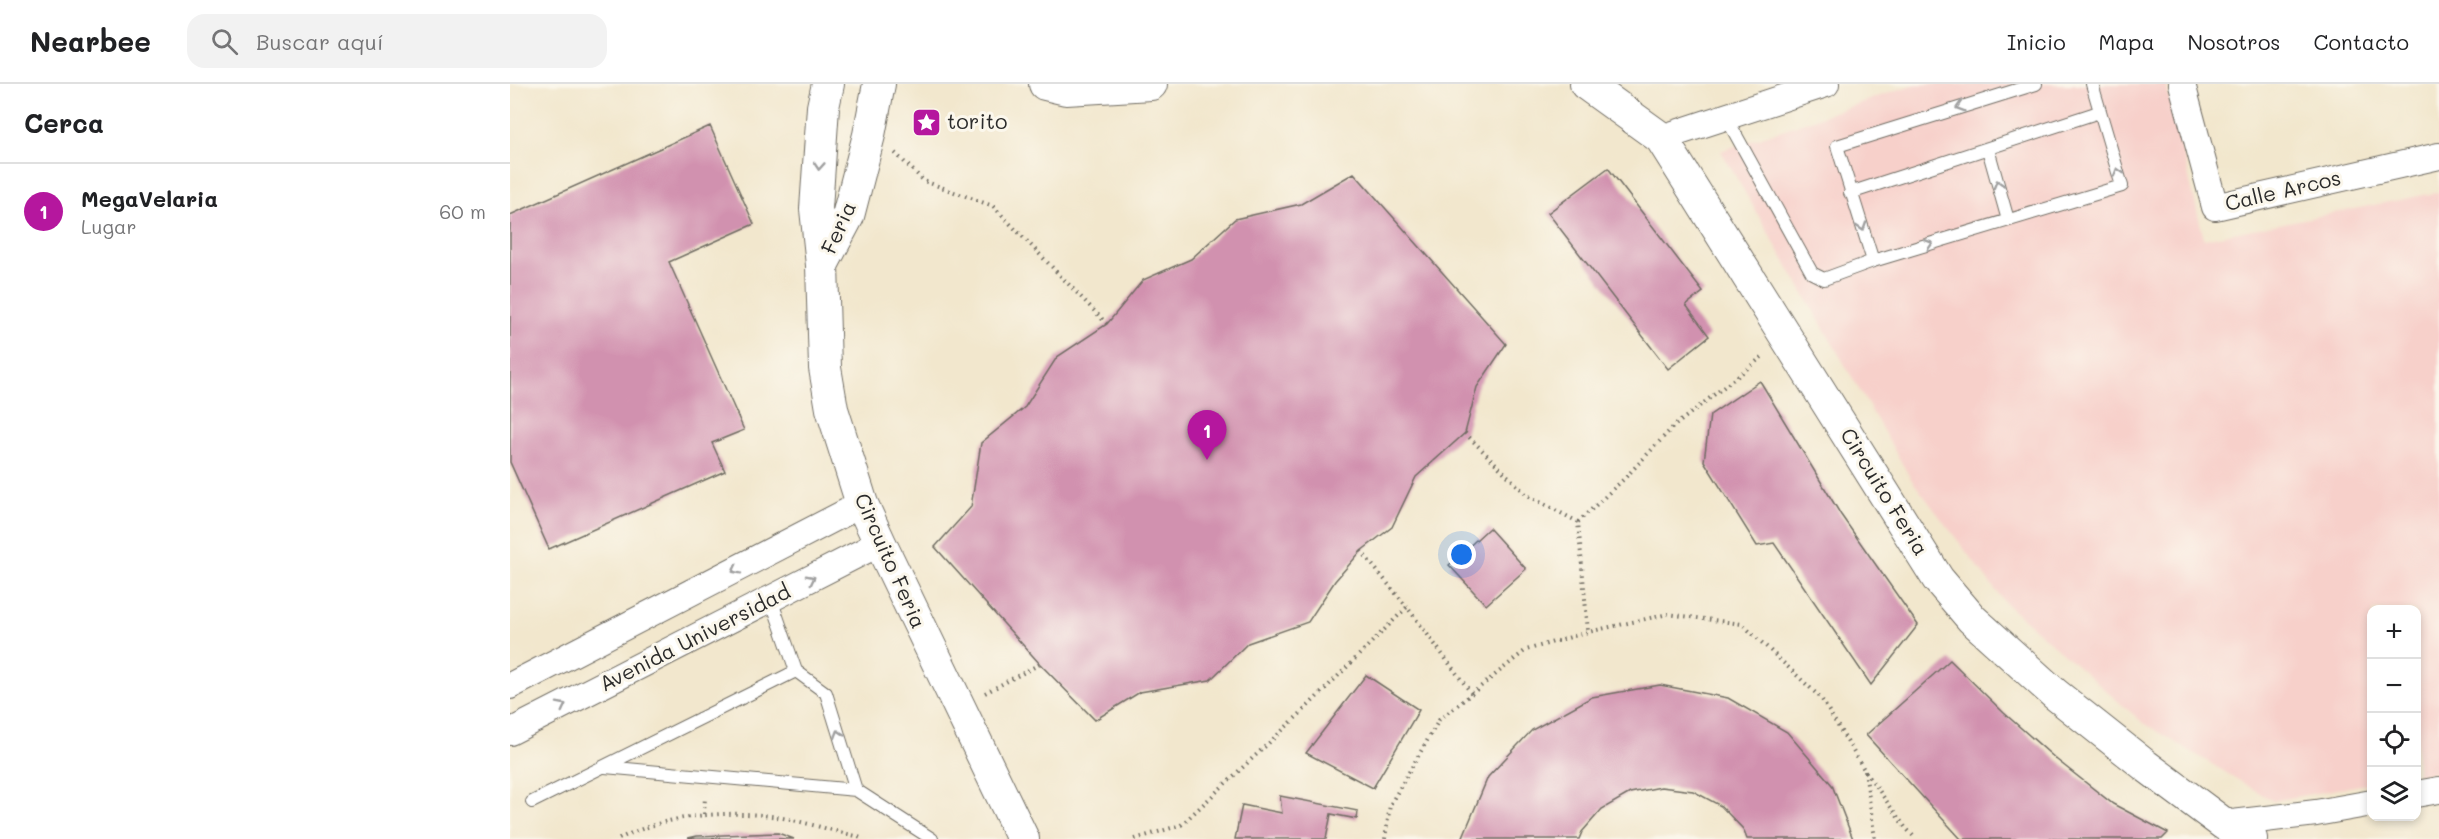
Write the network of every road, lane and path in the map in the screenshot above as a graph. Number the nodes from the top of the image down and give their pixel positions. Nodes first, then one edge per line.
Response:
1 (828, 84) edge
2 (879, 84) edge
3 (1045, 84) edge
4 (1151, 84) edge
5 (1586, 84) edge
6 (1826, 84) edge
7 (2036, 84) edge
8 (2092, 84) edge
9 (2182, 84) edge
10 (2099, 112) junction
11 (1726, 117) junction
12 (1662, 138) junction
13 (893, 145) dead end
14 (1988, 149) junction
15 (2439, 156) edge
16 (1850, 193) junction
17 (2008, 220) junction
18 (1873, 261) junction
19 (822, 265) junction
20 (1107, 324) dead end
21 (1786, 338) junction
22 (1464, 433) dead end
23 (862, 504) junction
24 (1578, 522) junction
25 (880, 543) junction
26 (1361, 551) dead end
27 (771, 599) junction
28 (1407, 607) junction
29 (1588, 632) junction
30 (1040, 664) dead end
31 (796, 671) junction
32 (510, 686) edge
33 (1472, 694) junction
34 (957, 707) junction
35 (510, 732) edge
36 (605, 767) junction
37 (1865, 771) junction
38 (856, 790) junction
39 (2439, 790) edge
40 (2421, 793) edge
41 (532, 802) dead end
42 (2367, 804) edge
43 (2224, 824) junction
44 (618, 839) edge
45 (863, 839) edge
46 (932, 839) edge
47 (1023, 839) edge
48 (1135, 839) edge
49 (1385, 839) edge
50 (1875, 839) edge
51 (1916, 839) edge
52 (2252, 839) edge

1 -> 19 street, Feria
2 - 19 street, Feria
3 - 4 street
5 - 12 street, Circuito Feria
6 - 11 street
7 -> 16 lane
8 - 10 lane
9 - 15 street, Calle Arcos
10 - 14 lane
17 -> 10 lane
11 - 12 street
11 - 18 lane
12 - 21 street, Circuito Feria
13 - 20 path
14 - 16 lane
17 -> 14 lane
16 -> 18 lane
18 -> 17 lane
19 - 23 street, Circuito Feria
21 - 24 path
21 - 43 street, Circuito Feria
22 - 24 path
23 - 25 street, Circuito Feria
23 -> 32 street, Avenida Universidad
24 - 29 path
27 -> 25 street, Avenida Universidad
25 - 34 street, Circuito Feria
26 - 28 path
27 - 31 lane
35 -> 27 street, Avenida Universidad
28 - 33 path
28 - 48 path
29 - 33 path
29 - 37 path
30 - 34 path
31 - 36 lane
38 -> 31 lane
33 - 49 path
34 - 47 street, Circuito Feria
36 - 38 lane
36 - 41 lane
37 - 50 path
37 - 51 path
38 - 46 lane
39 - 40 street
42 - 43 street
43 - 52 street, Circuito Feria
44 - 45 path

